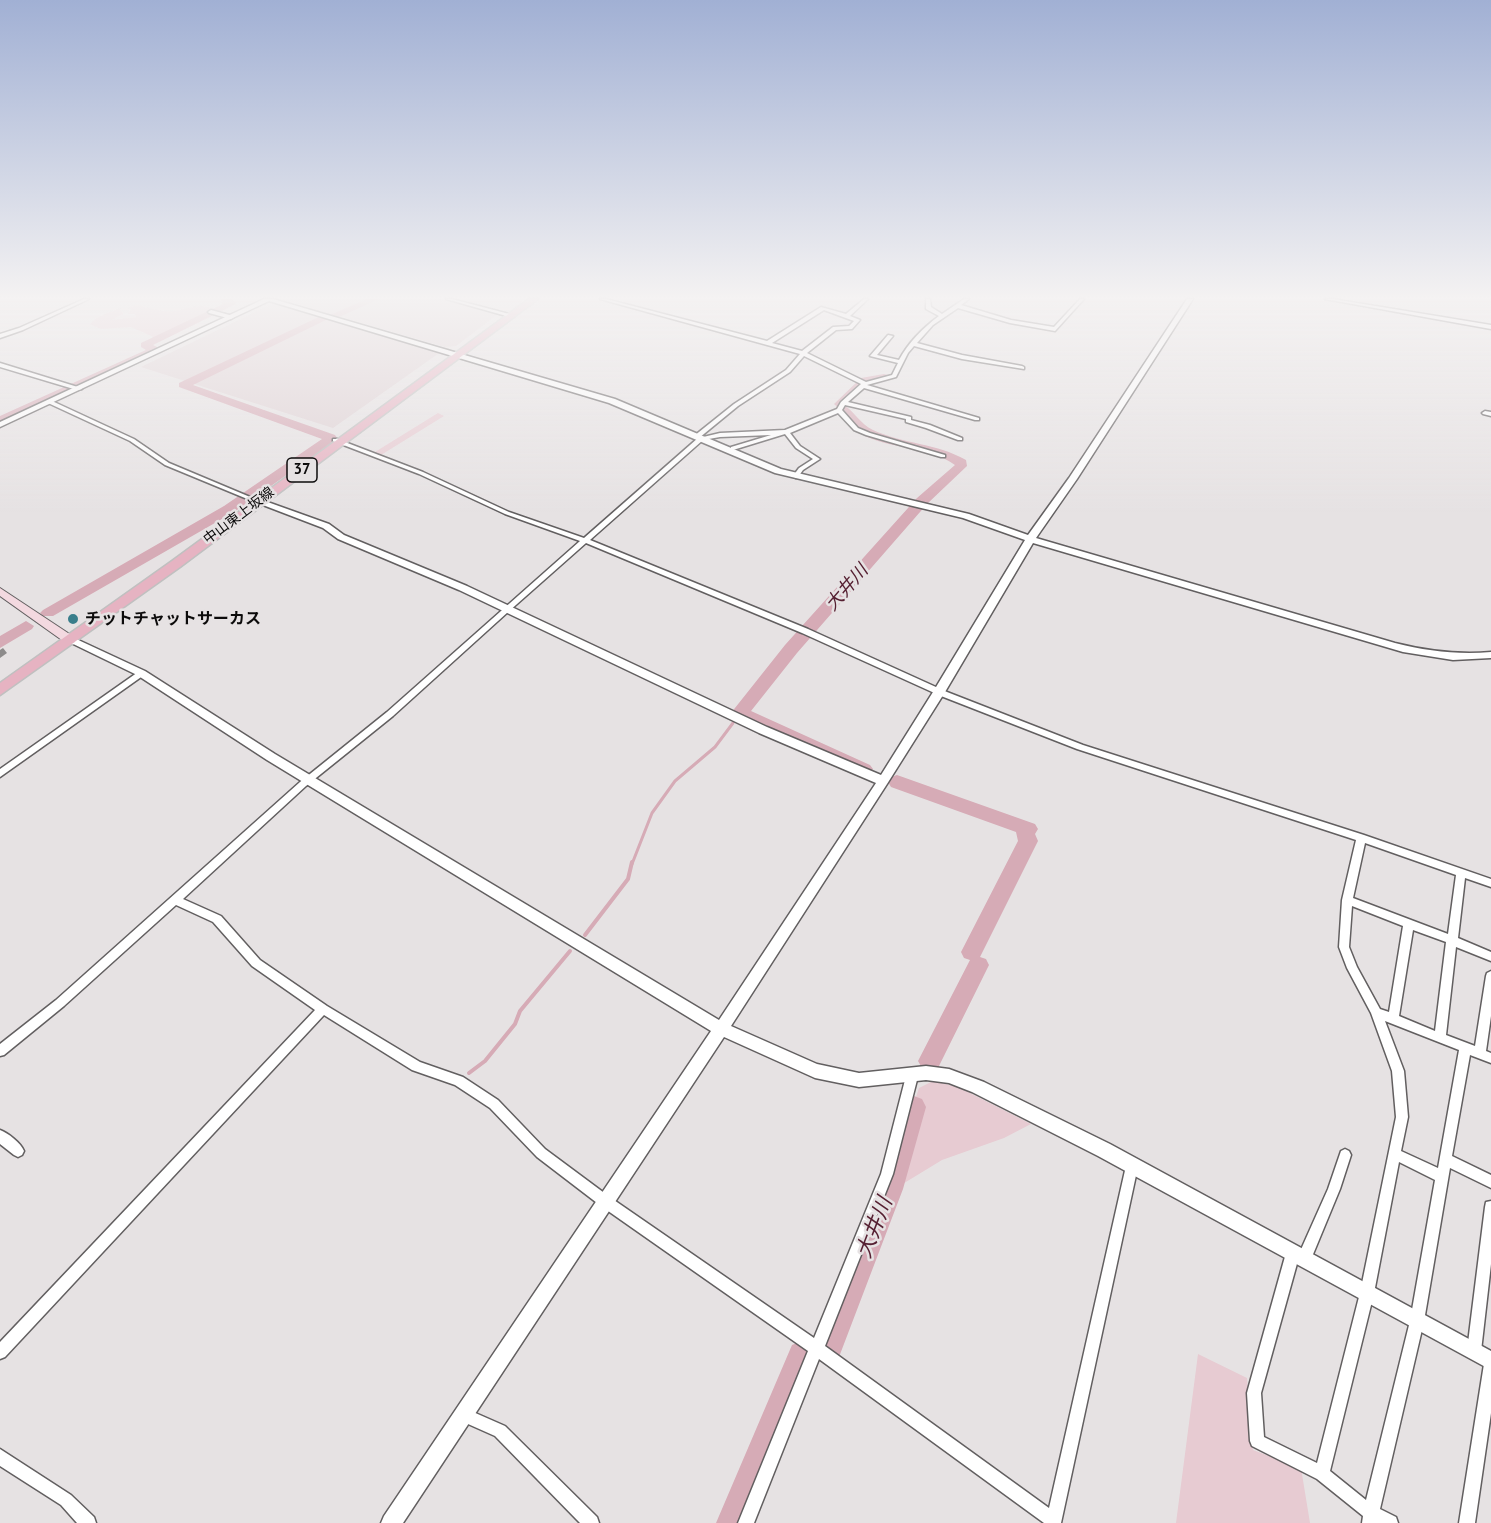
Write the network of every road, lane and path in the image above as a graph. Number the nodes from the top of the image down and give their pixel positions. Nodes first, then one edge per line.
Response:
1 (17, 370) edge
2 (117, 370) edge
3 (432, 370) edge
4 (511, 370) edge
5 (789, 370) edge
6 (836, 370) edge
7 (897, 370) edge
8 (1143, 370) edge
9 (863, 384) junction
10 (79, 388) junction
11 (50, 402) junction
12 (842, 407) junction
13 (977, 419) dead end
14 (0, 425) edge
15 (786, 432) junction
16 (699, 438) junction
17 (960, 439) dead end
18 (337, 441) junction
19 (733, 448) dead end
20 (944, 456) dead end
21 (796, 476) junction
22 (251, 499) junction
23 (1030, 539) junction
24 (586, 541) junction
25 (0, 591) edge
26 (505, 610) junction
27 (67, 639) junction
28 (1491, 655) edge
29 (141, 673) junction
30 (0, 683) edge
31 (0, 690) edge
32 (939, 692) junction
33 (0, 774) edge
34 (309, 779) junction
35 (883, 781) junction
36 (1361, 838) junction
37 (1461, 872) junction
38 (1491, 883) edge
39 (174, 899) junction
40 (1347, 900) junction
41 (1409, 924) junction
42 (1452, 940) junction
43 (1491, 957) edge
44 (1491, 976) edge
45 (323, 1009) junction
46 (1376, 1012) junction
47 (1393, 1019) junction
48 (721, 1029) junction
49 (1440, 1038) junction
50 (1465, 1047) junction
51 (0, 1051) edge
52 (1486, 1056) edge
53 (912, 1076) junction
54 (0, 1136) edge
55 (18, 1151) dead end
56 (1395, 1154) junction
57 (1345, 1155) dead end
58 (1446, 1159) junction
59 (1132, 1166) junction
60 (1442, 1177) junction
61 (1491, 1182) edge
62 (606, 1202) junction
63 (1491, 1207) edge
64 (1489, 1247) edge
65 (1298, 1256) junction
66 (1367, 1293) junction
67 (1417, 1321) junction
68 (817, 1348) junction
69 (1474, 1351) junction
70 (0, 1352) edge
71 (1491, 1362) edge
72 (464, 1415) junction
73 (0, 1457) edge
74 (1322, 1474) junction
75 (1370, 1518) edge
76 (1055, 1522) edge
77 (88, 1523) edge
78 (391, 1523) edge
79 (591, 1523) edge
80 (746, 1523) edge
81 (1390, 1523) edge
82 (1467, 1523) edge

1 - 10 street
2 - 10 street
3 - 18 main road, 中山東上坂線 / 37
4 - 16 street
5 - 16 street
6 - 9 street
7 - 9 street
8 - 23 street
9 - 12 street
9 - 13 street
10 - 11 street
11 - 14 street
11 - 22 street
12 - 15 street
12 - 17 street
12 - 20 street
15 - 16 street
15 - 19 street
15 - 21 street
16 - 21 street
16 - 24 street
18 - 22 main road, 中山東上坂線 / 37
18 - 24 street
21 - 23 street
22 - 26 street
22 - 27 main road, 中山東上坂線 / 37
23 - 28 street
23 - 32 street
24 - 26 street
24 - 32 street
25 - 27 main road
26 - 34 street
26 - 35 street
27 - 29 street
27 - 30 main road, 中山東上坂線 / 37
27 - 31 main road, 中山東上坂線 / 37
29 - 33 street
29 - 34 street
32 - 35 street
32 - 36 street
34 - 39 street
34 - 48 street
35 - 48 street
36 - 37 street
36 - 40 street
37 - 38 street
37 - 42 street
39 - 45 street
39 - 51 street
40 - 41 street
40 - 46 street
41 - 42 street
41 - 47 street
42 - 43 street
42 - 49 street
44 - 52 street
45 - 62 street
45 - 70 street
46 - 47 street
46 - 56 street
47 - 49 street
48 - 53 street
48 - 62 street
49 - 50 street
50 - 52 street
50 - 58 street
53 - 59 street
53 - 68 street
54 - 55 street
56 - 60 street
56 - 66 street
57 - 65 street
58 - 60 street
58 - 61 street
59 - 65 street
59 - 76 street
60 - 67 street
62 - 68 street
62 - 72 street
63 - 64 street
64 - 69 street
65 - 66 street
65 - 74 street
66 - 67 street
66 - 74 street
67 - 69 street
67 - 75 street
68 - 76 street
68 - 80 street
69 - 71 street
71 - 82 street
72 - 78 street
72 - 79 street
73 - 77 street
74 - 75 street
75 - 81 street

